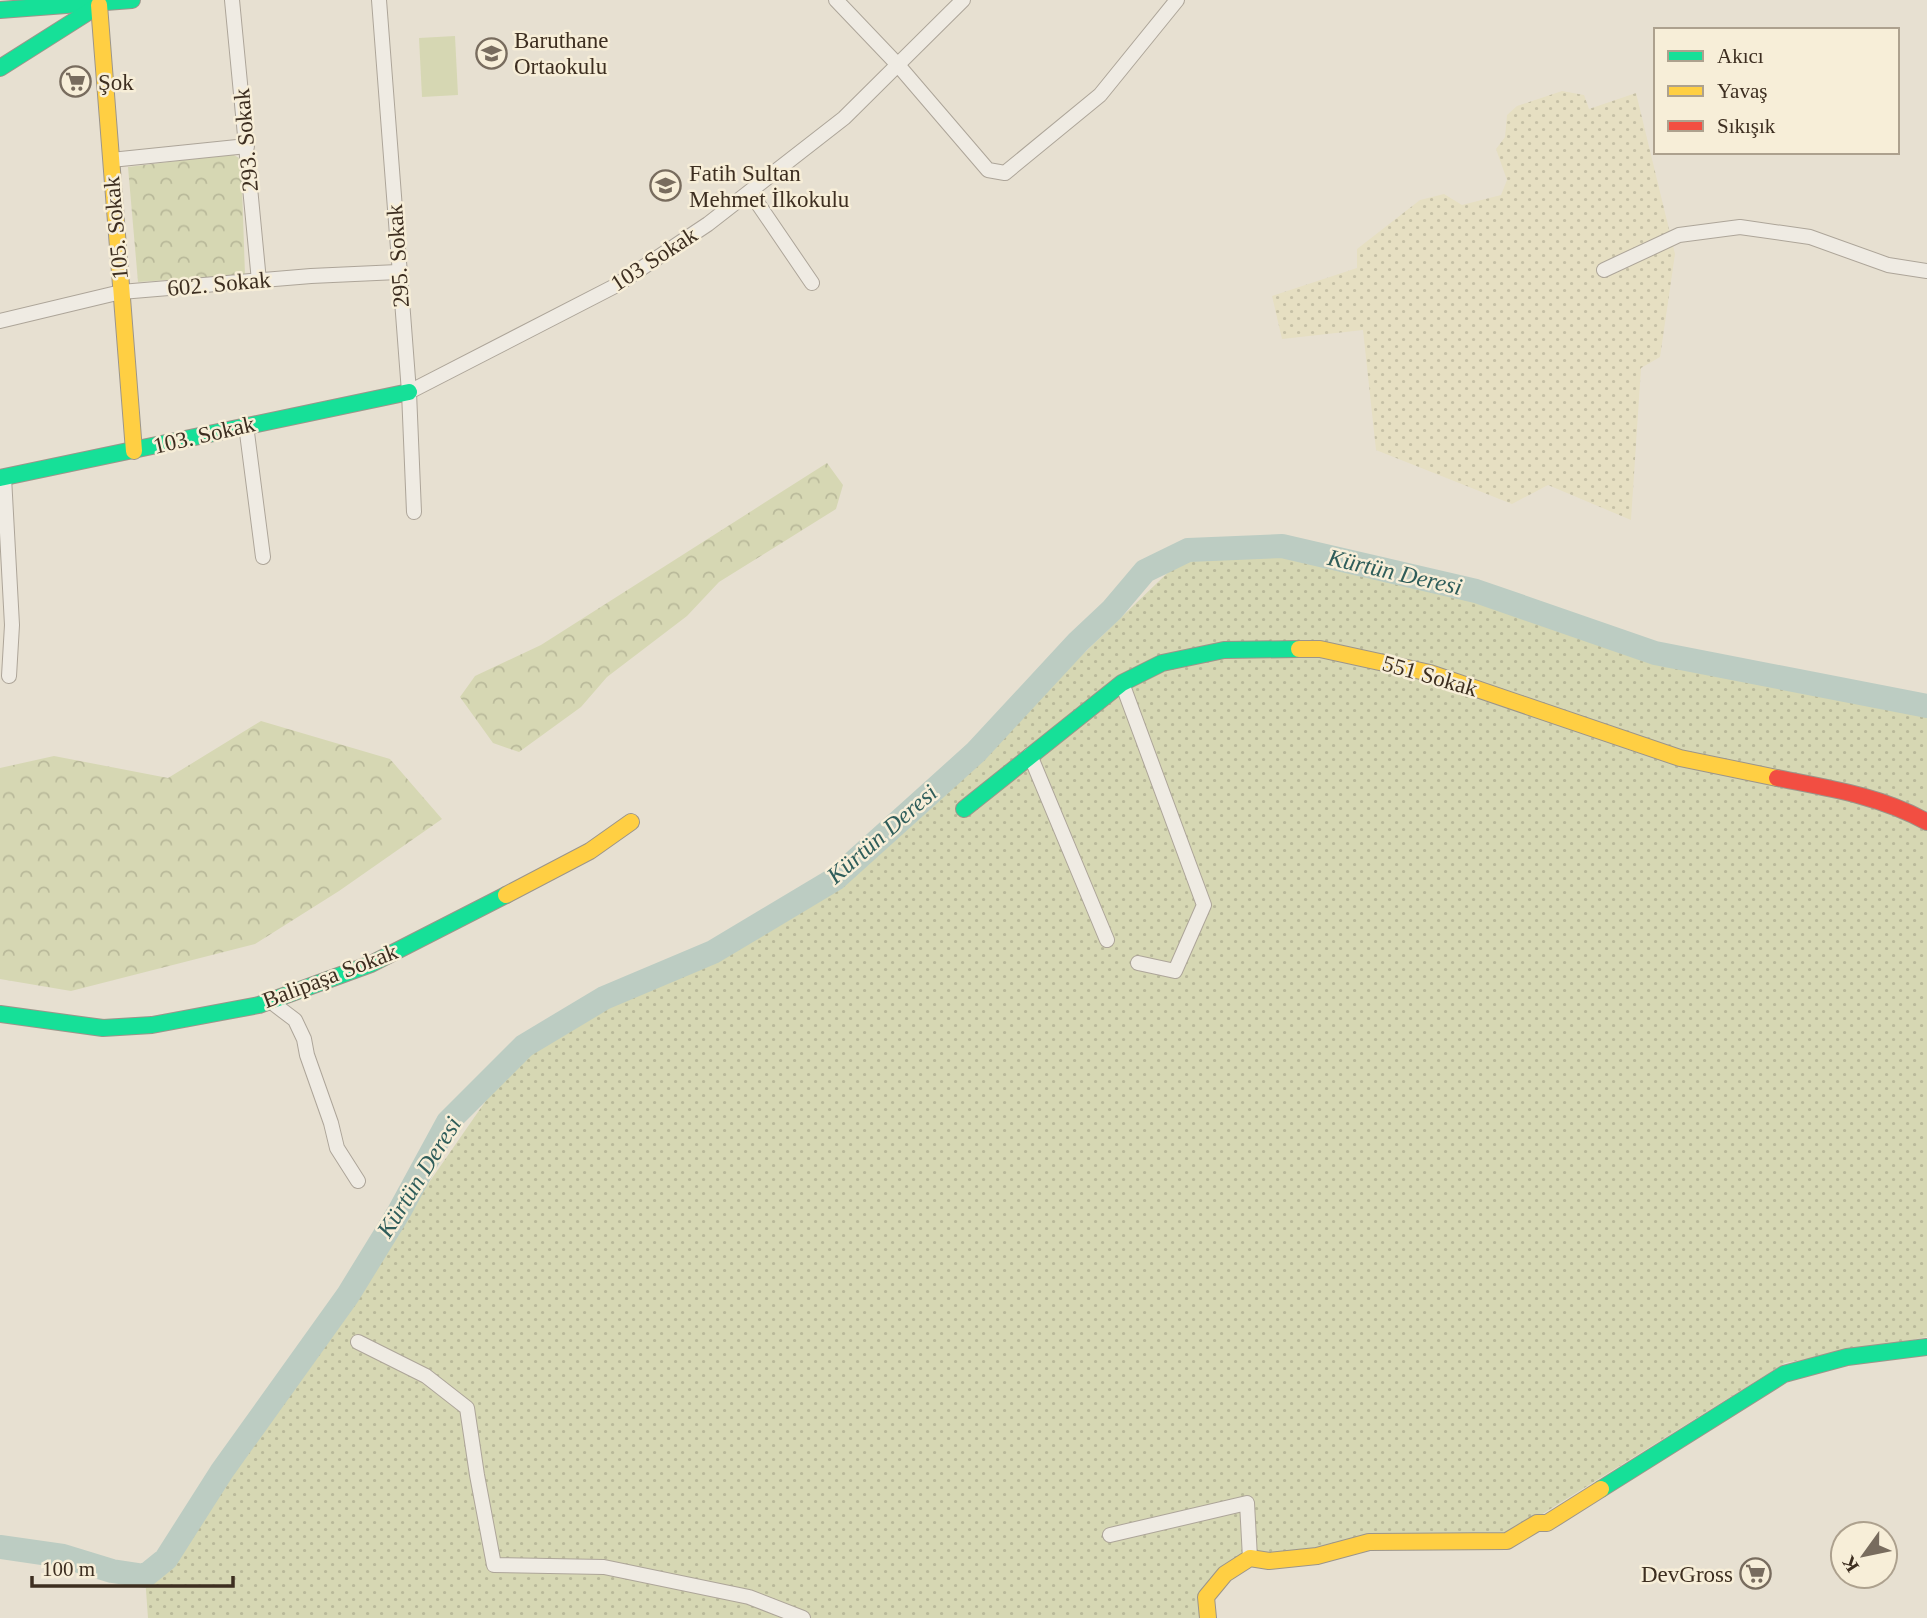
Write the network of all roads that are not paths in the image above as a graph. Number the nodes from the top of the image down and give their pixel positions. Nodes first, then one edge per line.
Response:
1 (132, 0) edge
2 (232, 0) edge
3 (379, 0) edge
4 (836, 0) edge
5 (963, 0) edge
6 (1177, 0) edge
7 (103, 3) edge
8 (0, 10) edge
9 (898, 65) junction
10 (0, 68) edge
11 (247, 146) junction
12 (111, 160) junction
13 (750, 192) junction
14 (1604, 270) dead end
15 (1927, 271) edge
16 (398, 272) junction
17 (259, 281) junction
18 (812, 283) dead end
19 (121, 292) junction
20 (0, 321) edge
21 (409, 392) junction
22 (246, 425) junction
23 (134, 451) junction
24 (2, 478) edge
25 (414, 512) dead end
26 (262, 557) dead end
27 (9, 676) dead end
28 (1122, 683) junction
29 (1030, 755) junction
30 (964, 809) dead end
31 (631, 822) dead end
32 (1927, 822) edge
33 (1107, 940) dead end
34 (1138, 963) dead end
35 (270, 1001) junction
36 (0, 1014) edge
37 (358, 1181) dead end
38 (358, 1342) dead end
39 (1927, 1347) edge
40 (1110, 1535) dead end
41 (1250, 1558) junction
42 (803, 1618) edge
43 (1208, 1618) edge

1 - 7 street
2 - 11 street, 293. Sokak
3 - 16 street, 295. Sokak
4 - 9 street
5 - 9 street, 103 Sokak
6 - 9 street
7 - 8 street
7 - 10 street
7 - 12 street, 105. Sokak
9 - 13 street, 103 Sokak
11 - 12 street
11 - 17 street, 293. Sokak
12 - 19 street, 105. Sokak
13 - 18 street
13 - 21 street, 103 Sokak
14 - 15 street
16 - 17 street, 602. Sokak
16 - 21 street, 295. Sokak
17 - 19 street, 602. Sokak
19 - 20 street, 602. Sokak
19 - 23 street, 105. Sokak
21 - 22 street, 103. Sokak
21 - 25 street, 295. Sokak
22 - 23 street, 103. Sokak
22 - 26 street
23 - 24 street, 103. Sokak
24 - 27 street
28 - 29 street, 551 Sokak
28 - 32 street, 551 Sokak
28 - 34 street
29 - 30 street, 551 Sokak
29 - 33 street
31 - 35 street, Balipaşa Sokak
35 - 36 street, Balipaşa Sokak
35 - 37 street
38 - 42 street
39 - 41 street
40 - 41 street
41 - 43 street

